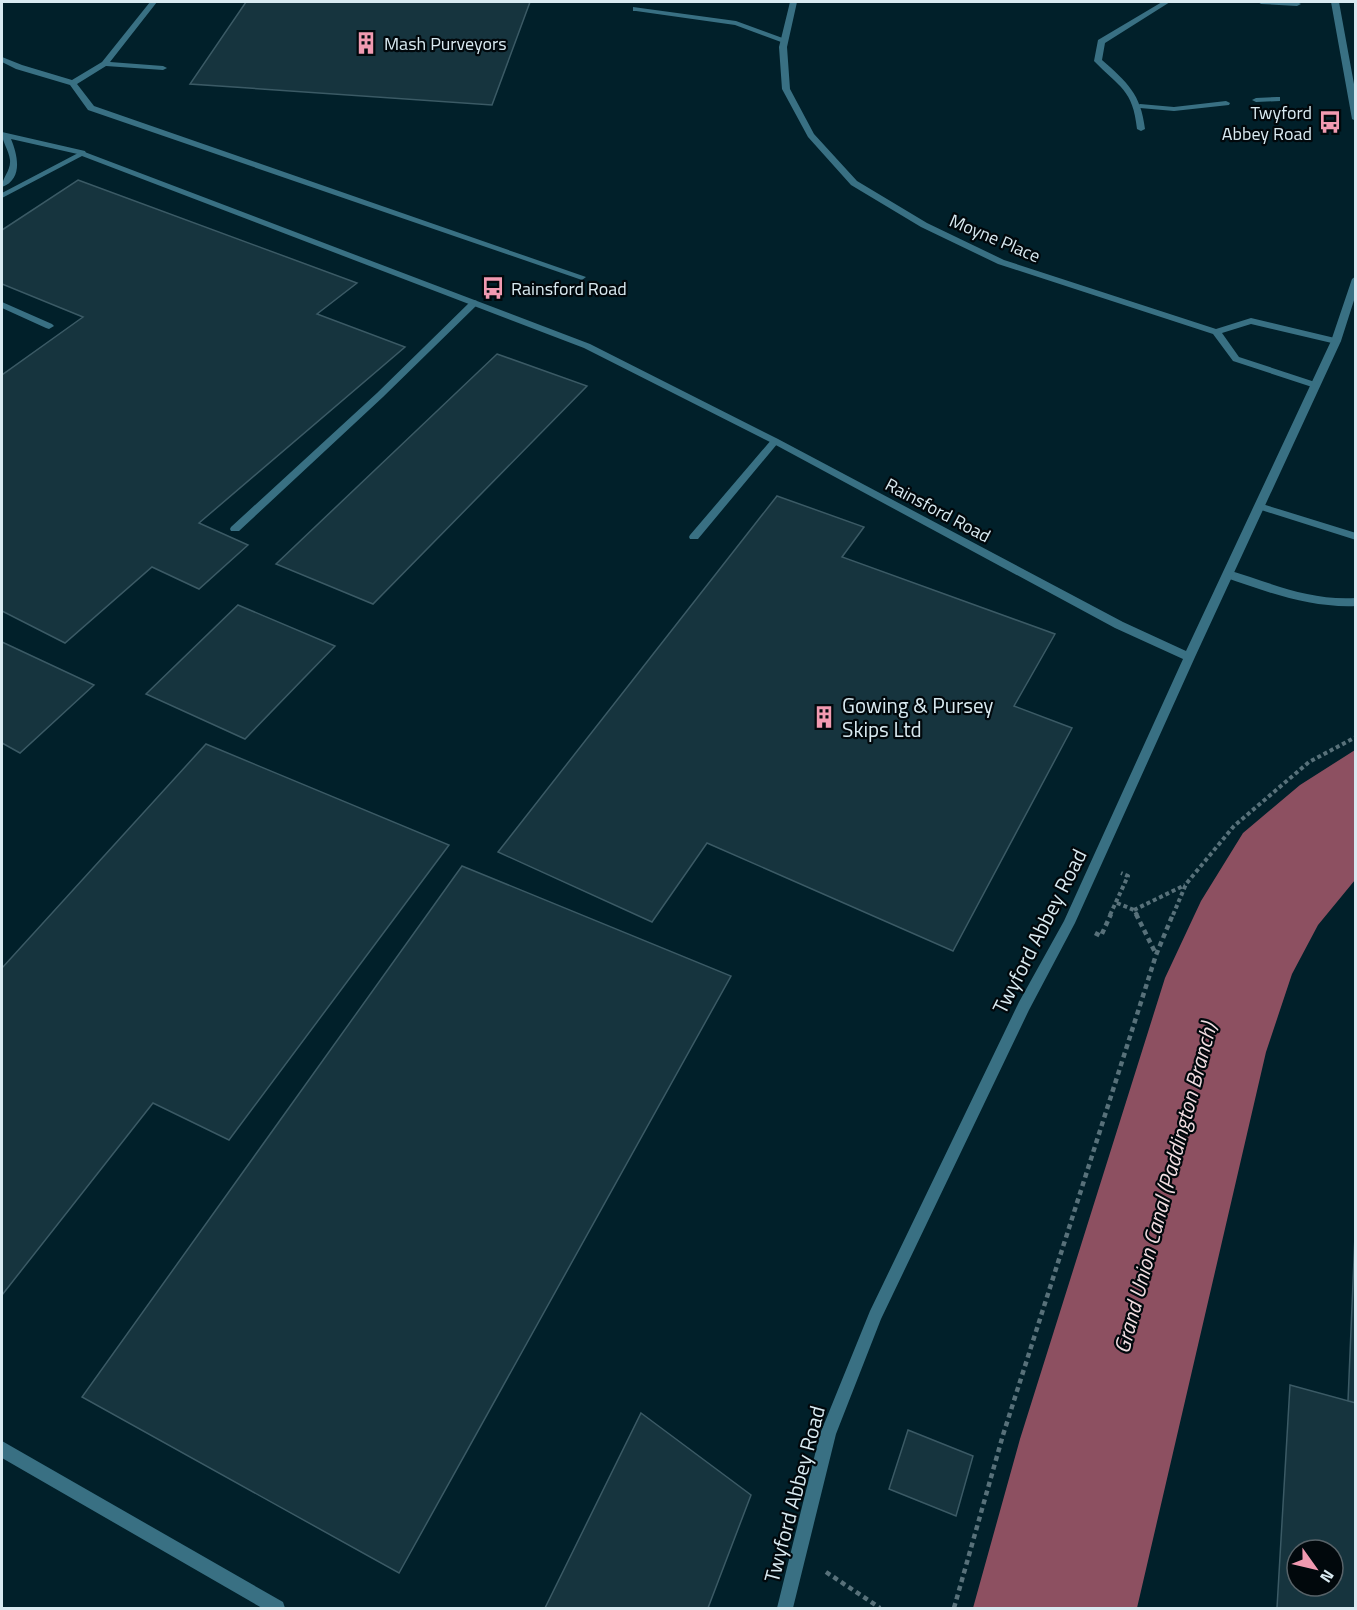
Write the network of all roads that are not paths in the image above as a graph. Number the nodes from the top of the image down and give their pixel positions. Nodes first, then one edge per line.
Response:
1 (153, 2) edge
2 (793, 2) edge
3 (1166, 2) edge
4 (1261, 2) edge
5 (1335, 2) edge
6 (1296, 4) dead end
7 (636, 9) dead end
8 (784, 40) junction
9 (2, 59) edge
10 (105, 64) junction
11 (163, 68) dead end
12 (73, 83) junction
13 (1277, 99) dead end
14 (1256, 100) dead end
15 (1227, 103) dead end
16 (1140, 106) junction
17 (1356, 119) edge
18 (1141, 129) dead end
19 (4, 135) edge
20 (82, 153) junction
21 (2, 185) edge
22 (2, 196) edge
23 (582, 277) dead end
24 (1356, 279) edge
25 (474, 303) junction
26 (2, 305) edge
27 (13, 310) junction
28 (2, 318) edge
29 (49, 326) dead end
30 (1216, 332) junction
31 (1336, 340) junction
32 (1315, 385) junction
33 (775, 441) junction
34 (1259, 506) junction
35 (235, 529) dead end
36 (694, 537) dead end
37 (1356, 537) edge
38 (1228, 574) junction
39 (1356, 602) edge
40 (1189, 657) junction
41 (2, 1449) edge
42 (273, 1607) edge
43 (785, 1608) edge

1 - 10 street
2 - 8 street, Moyne Place
3 - 16 street
4 - 6 street
5 - 17 street
7 - 8 street
8 - 30 street, Moyne Place
9 - 12 street
10 - 11 street
10 - 12 street
12 - 23 street
13 - 14 street
15 - 16 street
16 - 18 street
19 - 20 street, Rainsford Road
19 - 21 street
20 - 22 street
20 - 25 street, Rainsford Road
24 - 31 street, Twyford Abbey Road
25 - 33 street, Rainsford Road
25 - 35 street
26 - 27 street
27 - 28 street
27 - 29 street
30 - 31 street
30 - 32 street
31 - 32 street, Twyford Abbey Road
32 - 34 street, Twyford Abbey Road
33 - 36 street
33 - 40 street, Rainsford Road
34 - 37 street
34 - 38 street, Twyford Abbey Road
38 - 39 street
38 - 40 street, Twyford Abbey Road
40 - 43 street, Twyford Abbey Road
41 - 42 street

